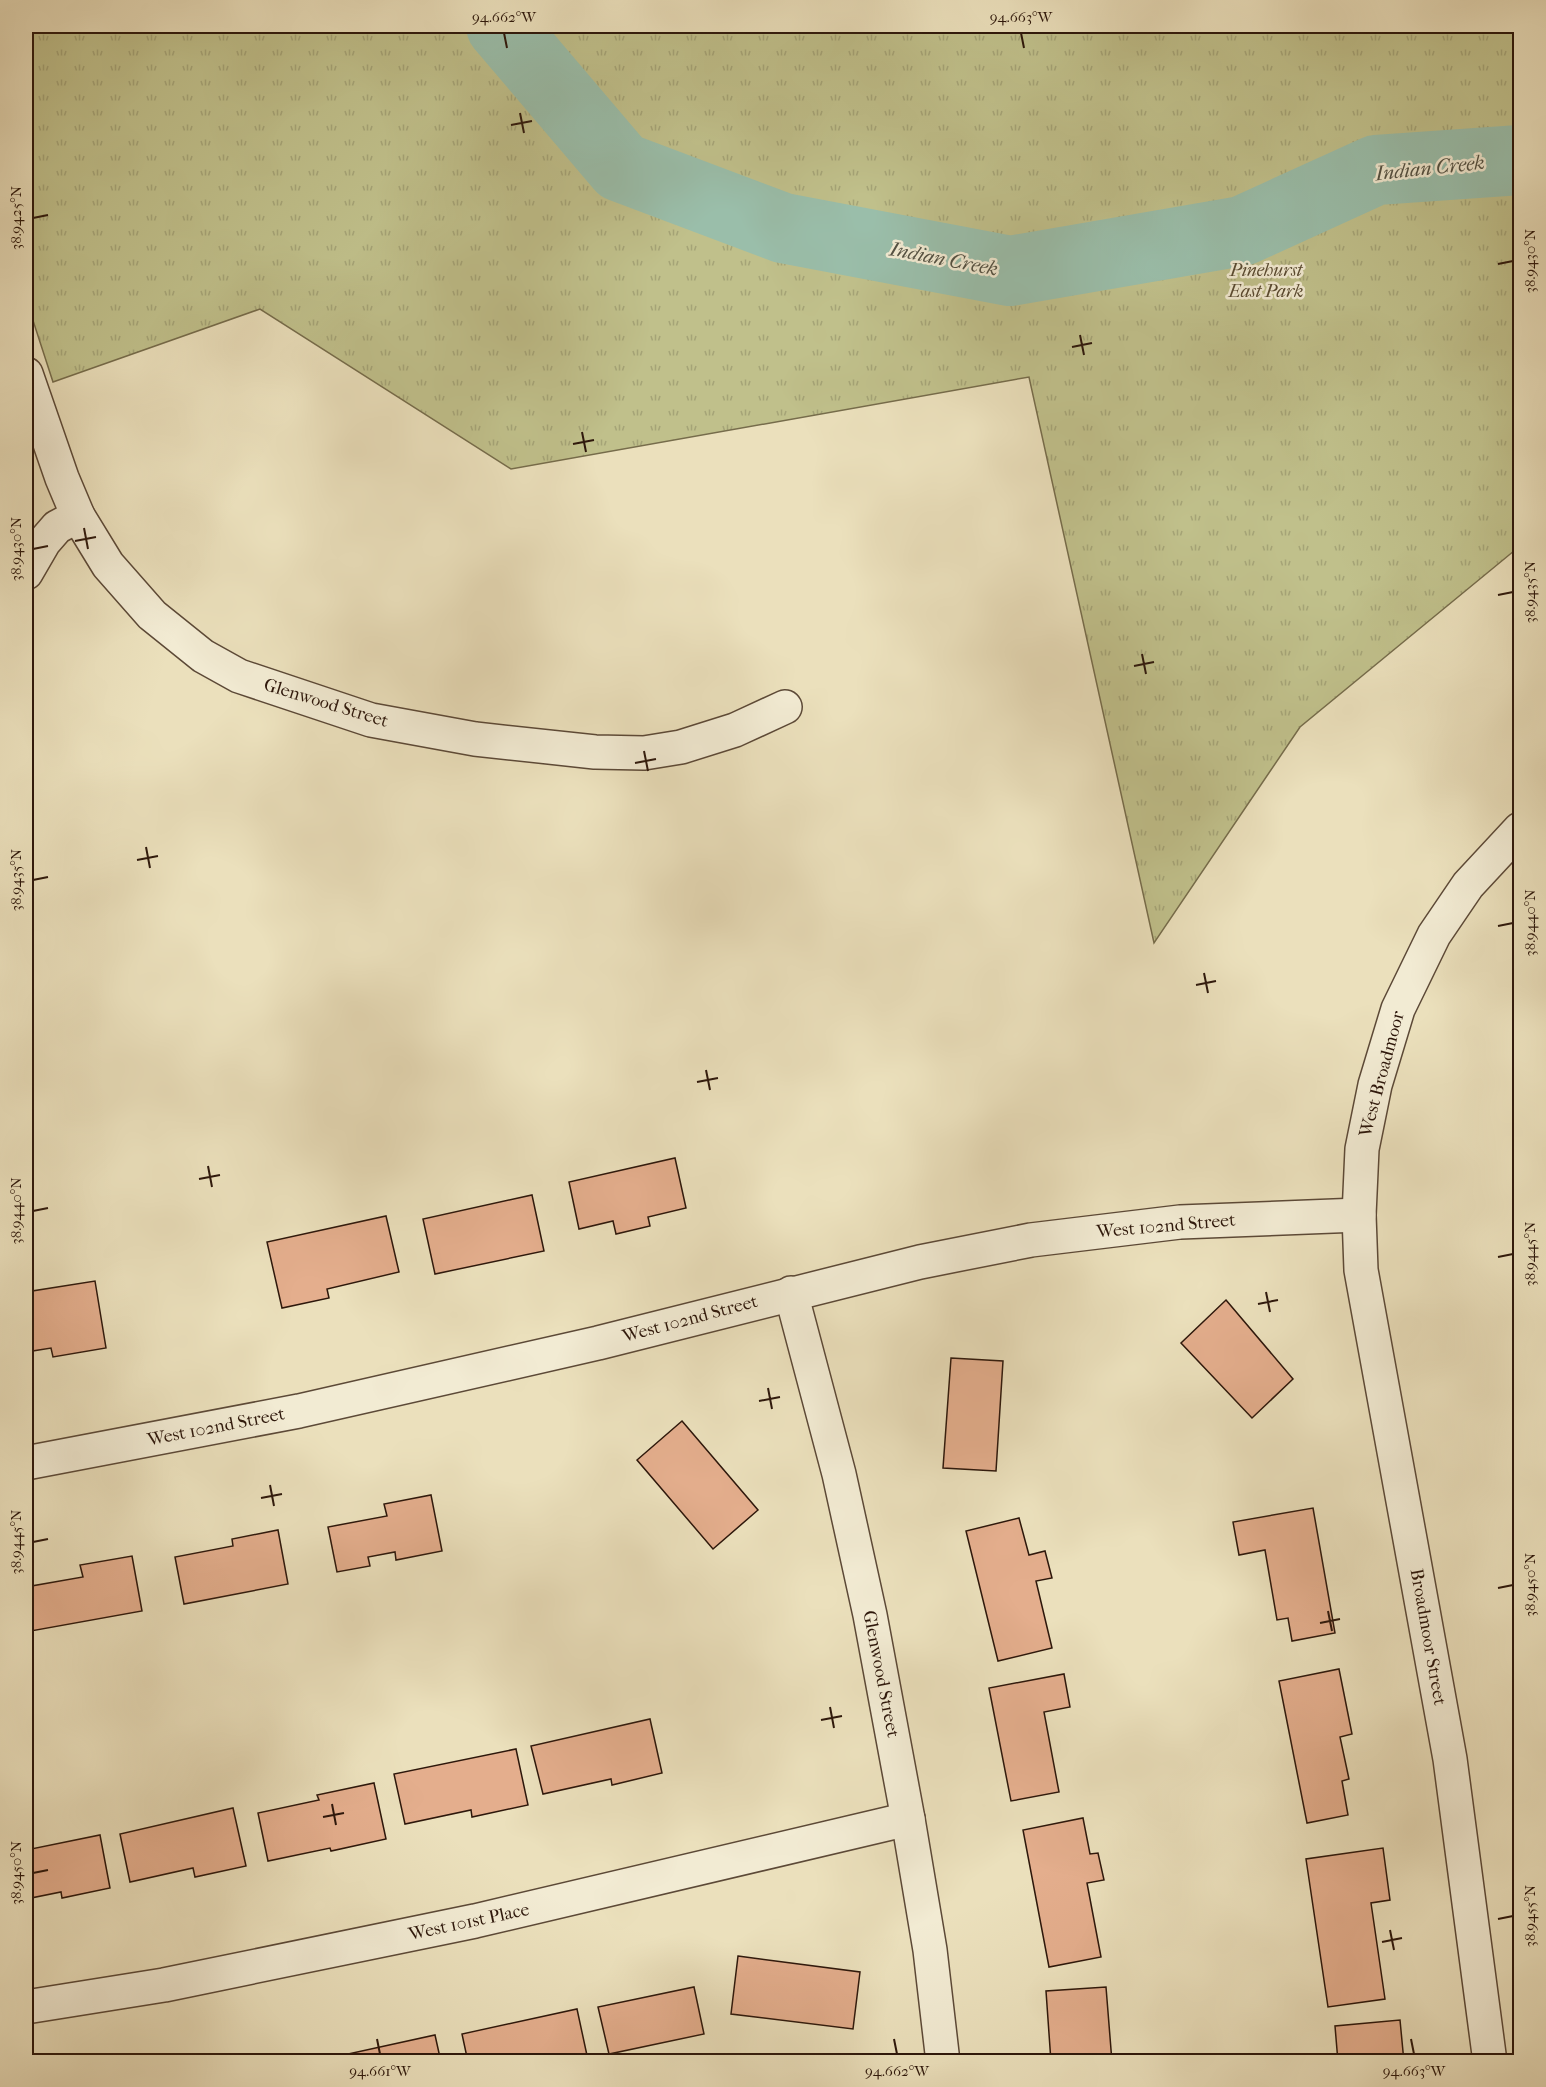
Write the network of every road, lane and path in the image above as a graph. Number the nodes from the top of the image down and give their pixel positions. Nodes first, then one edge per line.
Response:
1 (26, 374) edge
2 (78, 516) junction
3 (26, 573) edge
4 (785, 707) dead end
5 (1521, 829) edge
6 (1359, 1215) junction
7 (791, 1293) junction
8 (26, 1463) edge
9 (908, 1819) junction
10 (26, 2007) edge
11 (943, 2061) edge
12 (1490, 2061) edge

1 - 2 street, Glenwood Street
2 - 3 street
2 - 4 street, Glenwood Street
5 - 6 street, West Broadmoor
6 - 7 street, West 102nd Street
6 - 12 street, Broadmoor Street
7 - 8 street, West 102nd Street
7 - 9 street, Glenwood Street
9 - 10 street, West 101st Place
9 - 11 street, Glenwood Street

